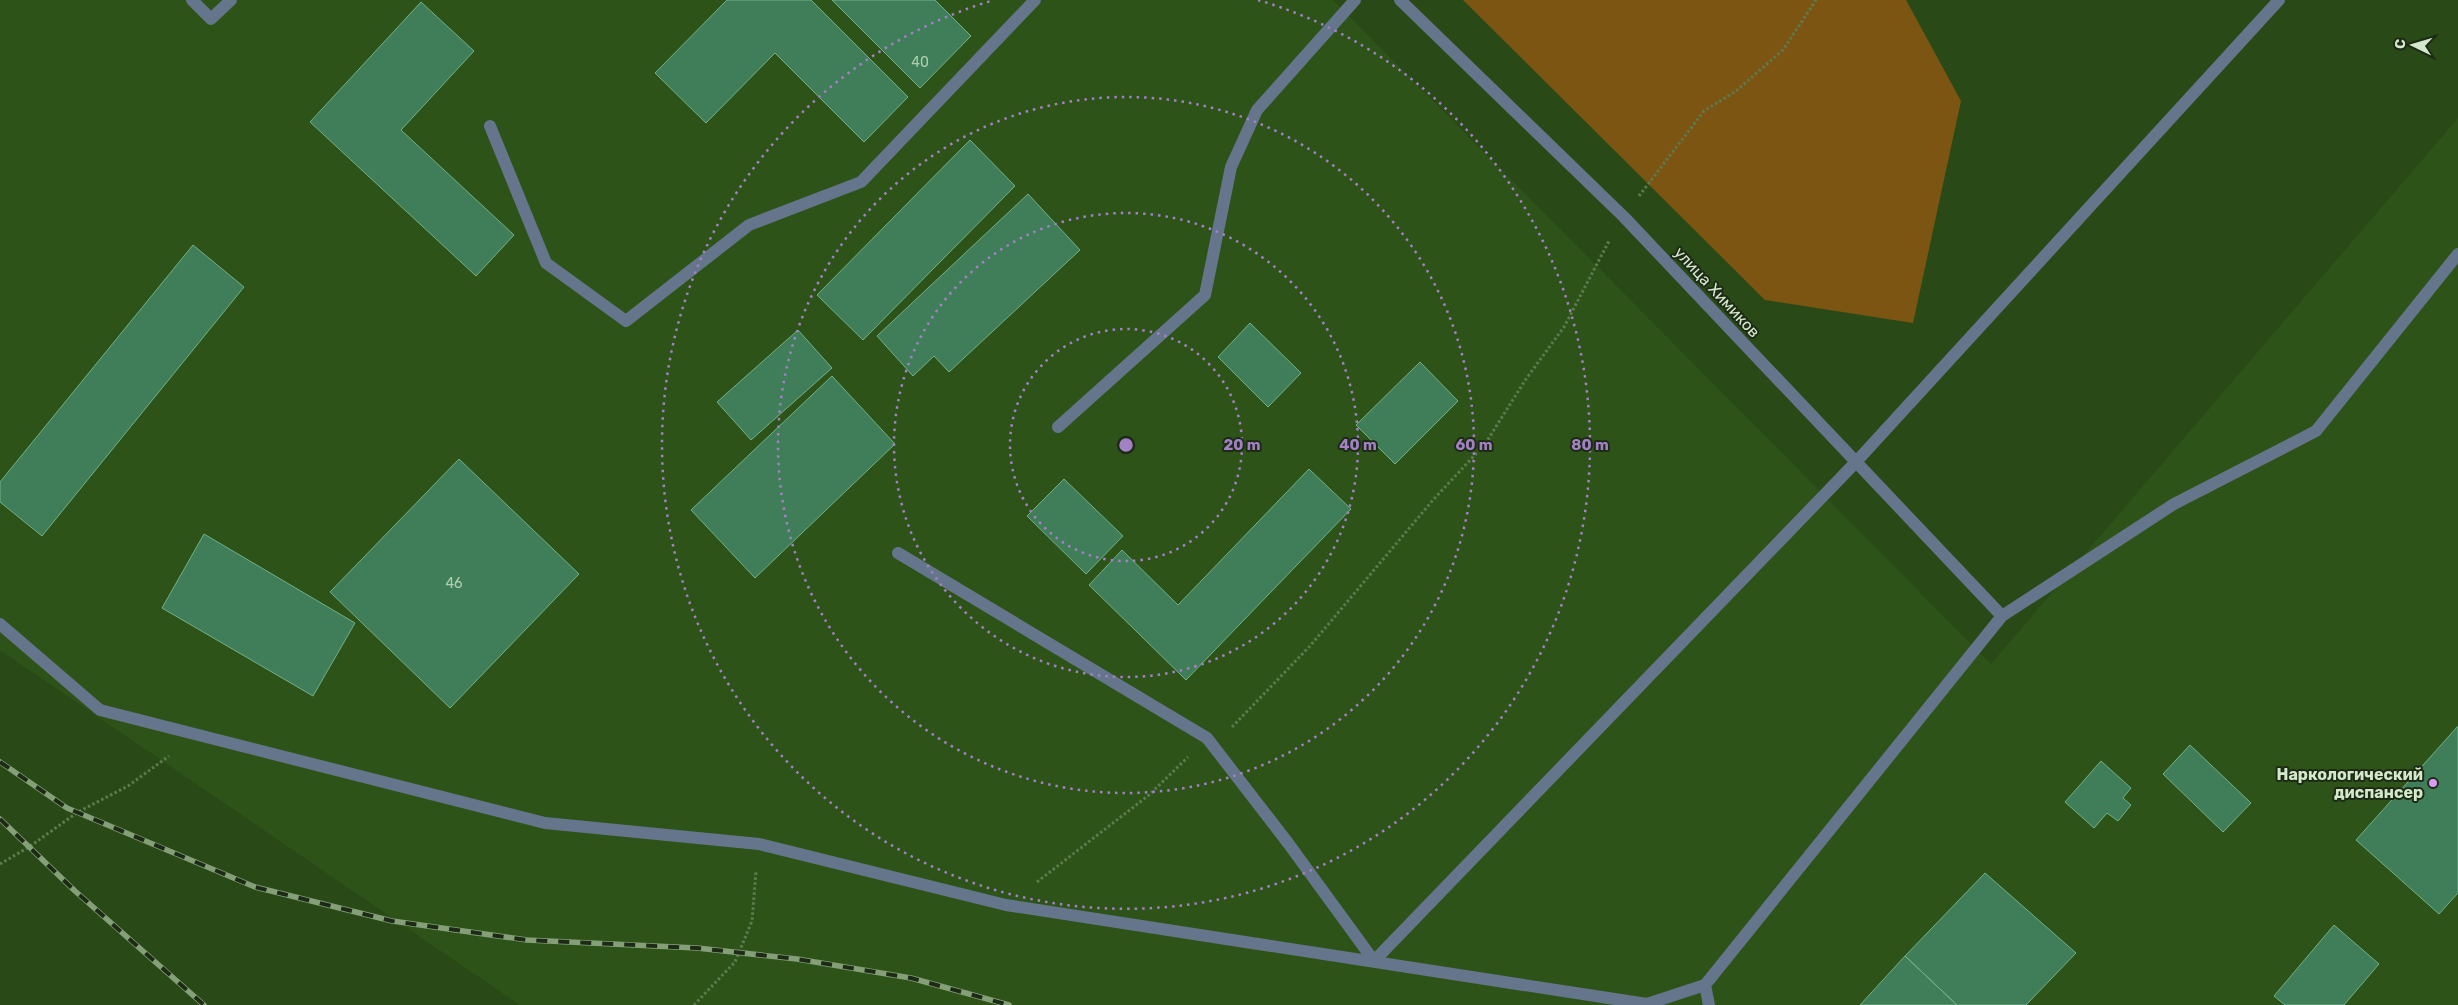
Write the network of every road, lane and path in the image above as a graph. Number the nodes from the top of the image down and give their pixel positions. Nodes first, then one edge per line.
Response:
1 (192, 0) edge
2 (231, 0) edge
3 (1035, 0) edge
4 (1355, 0) edge
5 (1400, 0) edge
6 (1816, 0) edge
7 (2279, 0) edge
8 (490, 126) dead end
9 (1624, 217) junction
10 (2458, 254) edge
11 (1058, 427) dead end
12 (1856, 462) junction
13 (898, 553) dead end
14 (2002, 616) junction
15 (0, 624) edge
16 (197, 735) junction
17 (1207, 738) junction
18 (759, 844) junction
19 (0, 864) edge
20 (1006, 905) junction
21 (1374, 961) junction
22 (1705, 985) junction
23 (1646, 1004) edge
24 (694, 1005) edge
25 (1709, 1005) edge

1 - 2 street
3 - 8 street
4 - 11 street
5 - 9 street, улица Химиков
6 - 9 path
7 - 12 street
9 - 12 street, улица Химиков
9 - 17 path
10 - 14 street
12 - 14 street, улица Химиков
12 - 21 street
13 - 17 street
14 - 22 street
15 - 16 street
16 - 18 street
16 - 19 path
17 - 20 path
17 - 21 street
18 - 20 street
18 - 24 path
20 - 21 street
21 - 23 street
22 - 23 street
22 - 25 street

